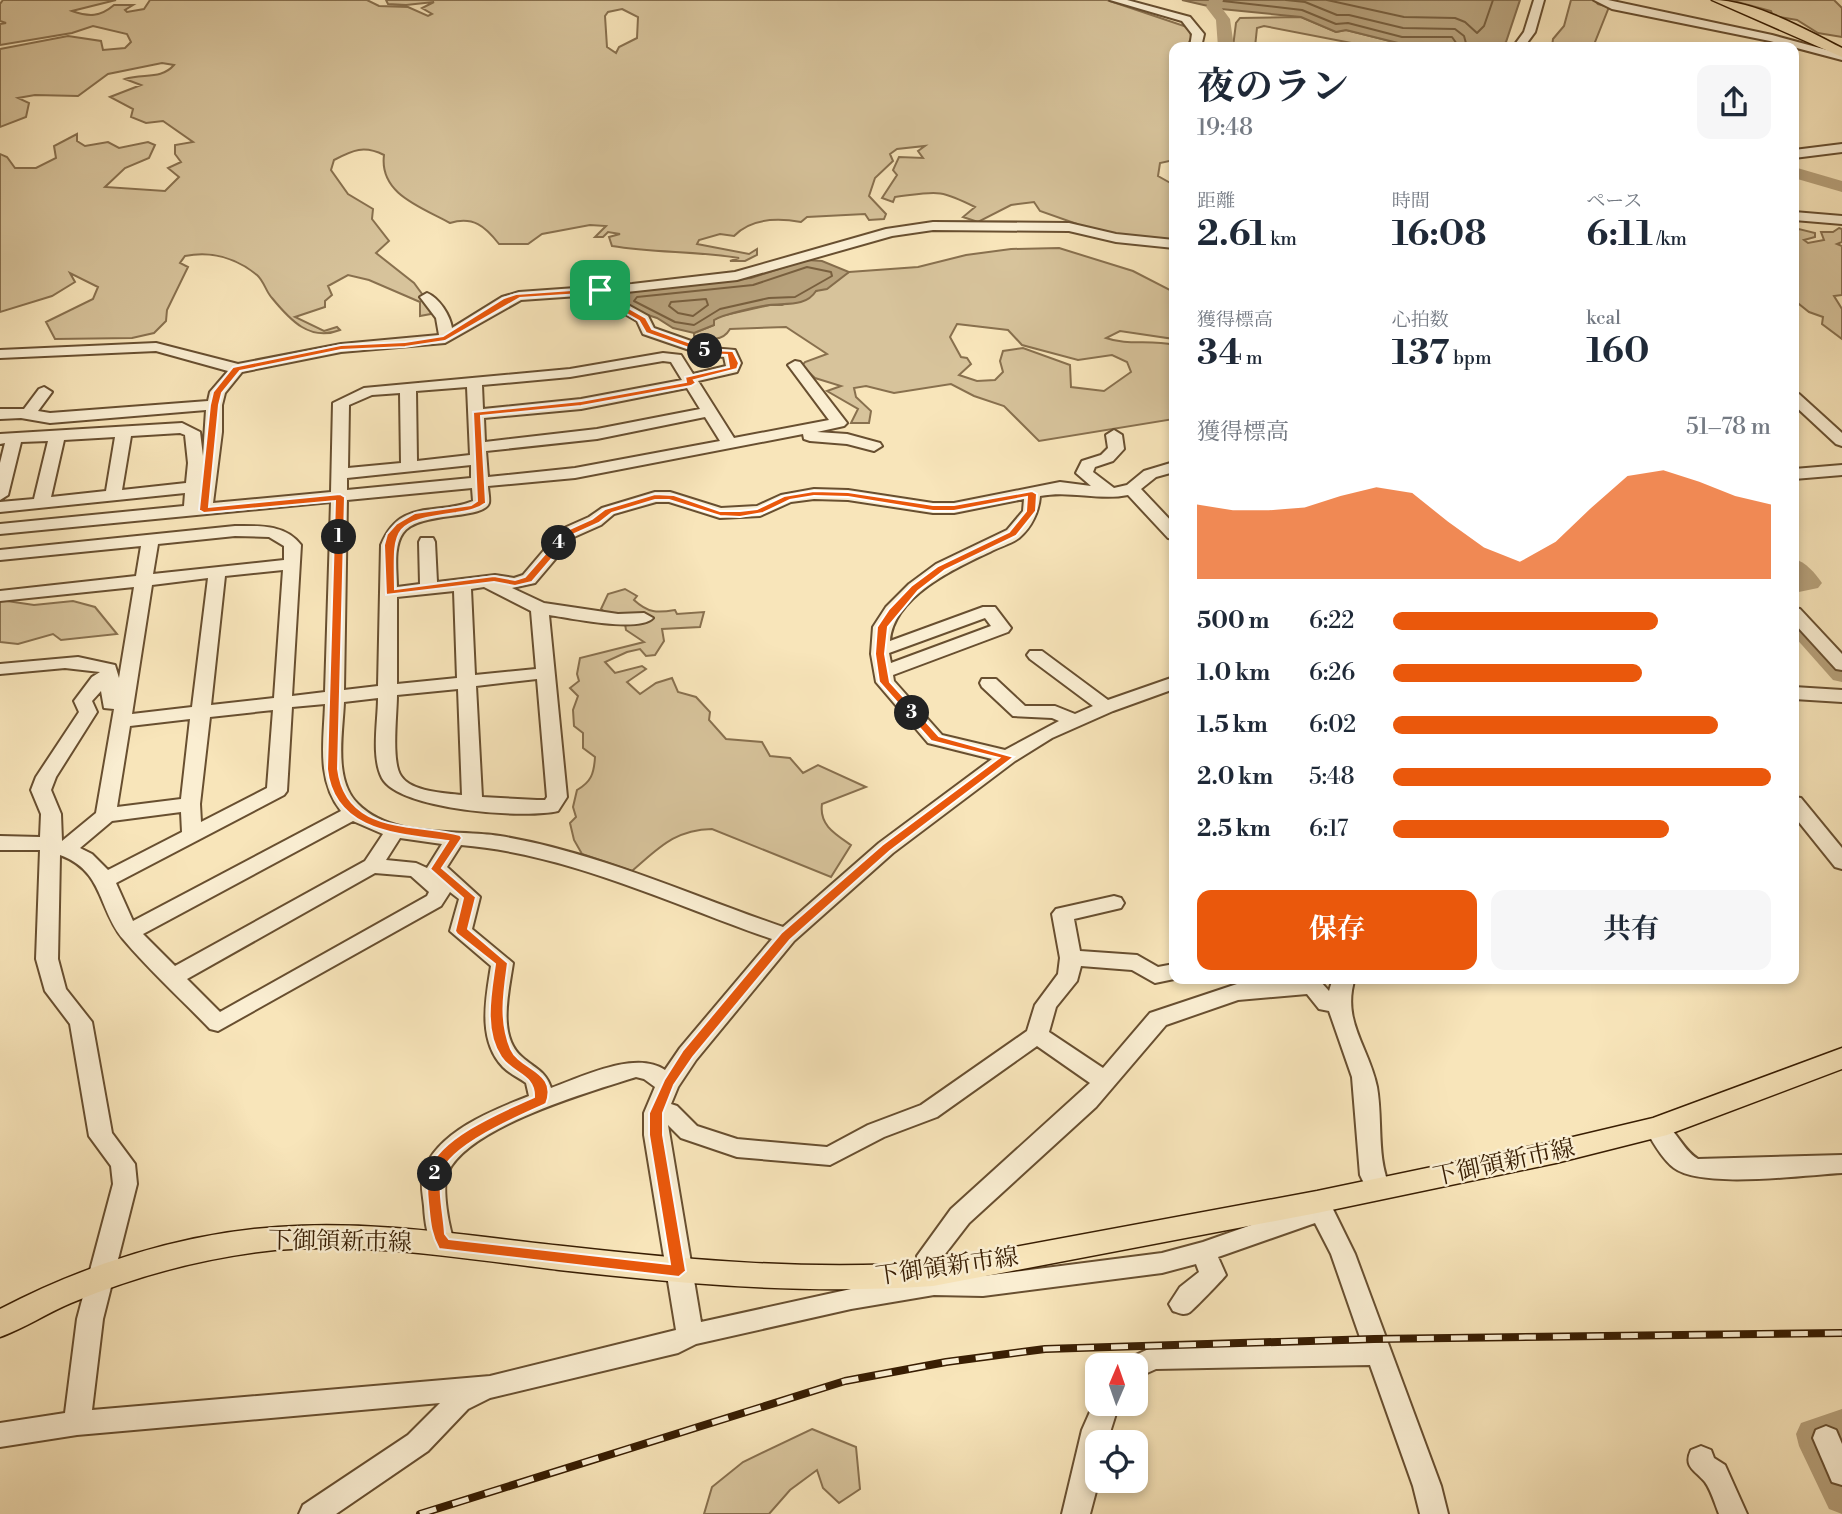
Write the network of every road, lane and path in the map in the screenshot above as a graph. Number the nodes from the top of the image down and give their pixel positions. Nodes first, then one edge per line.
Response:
1 (1115, 0) edge
2 (1539, 0) edge
3 (1599, 0) edge
4 (1629, 0) edge
5 (1717, 0) edge
6 (1618, 7) junction
7 (1196, 42) edge
8 (1524, 42) edge
9 (1784, 42) edge
10 (1799, 47) edge
11 (1842, 55) edge
12 (1842, 149) edge
13 (1799, 153) edge
14 (1799, 216) edge
15 (1842, 220) edge
16 (1169, 243) edge
17 (600, 290) junction
18 (427, 297) dead end
19 (447, 338) junction
20 (0, 354) edge
21 (795, 365) dead end
22 (237, 369) junction
23 (690, 381) junction
24 (474, 383) junction
25 (408, 388) junction
26 (44, 392) dead end
27 (1799, 402) edge
28 (214, 405) junction
29 (709, 412) junction
30 (0, 414) edge
31 (477, 414) junction
32 (28, 415) junction
33 (124, 431) junction
34 (804, 431) junction
35 (57, 435) junction
36 (1114, 435) dead end
37 (7, 438) edge
38 (1842, 441) edge
39 (730, 446) junction
40 (874, 446) dead end
41 (479, 453) junction
42 (408, 467) junction
43 (1169, 468) edge
44 (1842, 470) edge
45 (3, 471) edge
46 (340, 474) junction
47 (1799, 474) edge
48 (481, 483) junction
49 (194, 487) junction
50 (1132, 489) junction
51 (1111, 493) junction
52 (1032, 494) junction
53 (0, 495) edge
54 (113, 495) junction
55 (340, 497) junction
56 (41, 502) junction
57 (0, 507) edge
58 (198, 511) junction
59 (0, 529) edge
60 (1169, 529) edge
61 (150, 540) junction
62 (427, 542) dead end
63 (0, 555) edge
64 (292, 564) junction
65 (218, 572) junction
66 (144, 580) junction
67 (486, 582) junction
68 (462, 585) junction
69 (429, 588) junction
70 (389, 593) junction
71 (0, 596) edge
72 (540, 608) junction
73 (644, 618) dead end
74 (1799, 618) edge
75 (880, 650) junction
76 (1036, 654) dead end
77 (1842, 664) edge
78 (0, 669) edge
79 (883, 672) junction
80 (546, 673) junction
81 (110, 675) junction
82 (469, 681) junction
83 (989, 683) dead end
84 (1169, 685) edge
85 (390, 691) junction
86 (1799, 693) edge
87 (1842, 696) edge
88 (335, 697) junction
89 (283, 703) junction
90 (1106, 707) junction
91 (123, 712) junction
92 (201, 713) junction
93 (1075, 721) junction
94 (1008, 757) junction
95 (472, 801) junction
96 (190, 804) junction
97 (1799, 809) edge
98 (354, 812) junction
99 (106, 815) junction
100 (395, 830) junction
101 (192, 835) junction
102 (456, 838) junction
103 (0, 843) edge
104 (58, 846) junction
105 (1842, 862) edge
106 (372, 866) junction
107 (105, 880) junction
108 (1114, 904) dead end
109 (129, 932) junction
110 (786, 936) junction
111 (1071, 958) junction
112 (1169, 973) edge
113 (173, 977) junction
114 (1342, 984) edge
115 (1232, 985) edge
116 (1339, 1006) junction
117 (1037, 1035) junction
118 (1842, 1058) edge
119 (1103, 1080) junction
120 (668, 1084) junction
121 (541, 1100) junction
122 (658, 1108) junction
123 (1657, 1128) junction
124 (1842, 1164) edge
125 (1378, 1189) junction
126 (1317, 1202) junction
127 (444, 1245) junction
128 (1204, 1252) junction
129 (679, 1271) junction
130 (933, 1279) junction
131 (100, 1281) junction
132 (1182, 1304) dead end
133 (0, 1324) edge
134 (690, 1335) junction
135 (1380, 1354) junction
136 (1148, 1361) edge
137 (490, 1387) junction
138 (1100, 1416) edge
139 (77, 1423) junction
140 (0, 1435) edge
141 (1826, 1438) dead end
142 (1701, 1458) dead end
143 (1842, 1473) edge
144 (313, 1514) edge
145 (1076, 1514) edge
146 (1434, 1514) edge
147 (1733, 1514) edge

1 - 7 street
2 - 8 street
3 - 6 street
4 - 6 street
5 - 11 main road
6 - 9 street
10 - 11 street
12 - 13 street
14 - 15 street
16 - 17 street
17 - 19 street
17 - 23 street
18 - 19 street
19 - 22 street
20 - 22 street
21 - 34 street
22 - 28 street
23 - 24 street
23 - 29 street
23 - 31 street
24 - 25 street
24 - 31 street
25 - 42 street
25 - 46 street
26 - 32 street
27 - 38 street
28 - 32 street
28 - 58 street
29 - 39 street
29 - 41 street
30 - 32 street
31 - 41 street
33 - 35 street
33 - 49 street
33 - 54 street
34 - 39 street
34 - 40 street
35 - 37 street
35 - 56 street
36 - 51 street
37 - 45 street
39 - 48 street
41 - 42 street
41 - 48 street
42 - 46 street
43 - 50 street
44 - 47 street
45 - 53 street
46 - 55 street
48 - 55 street
48 - 70 street
49 - 54 street
49 - 58 street
50 - 51 street
50 - 60 street
51 - 52 street
52 - 67 street
52 - 75 street
54 - 56 street
55 - 58 street
55 - 88 street
56 - 57 street
58 - 59 street
61 - 63 street
61 - 64 street
61 - 66 street
62 - 69 street
64 - 65 street
64 - 89 street
65 - 66 street
65 - 92 street
66 - 71 street
66 - 91 street
67 - 68 street
67 - 72 street
68 - 69 street
68 - 82 street
69 - 70 street
70 - 85 street
72 - 73 street
72 - 80 street
74 - 77 street
75 - 79 street
75 - 79 street
76 - 90 street
78 - 81 street
79 - 94 street
80 - 82 street
80 - 95 street
81 - 91 street
81 - 104 street
82 - 85 street
82 - 95 street
83 - 93 street
84 - 90 street
85 - 88 street
85 - 95 street
86 - 87 street
88 - 89 street
88 - 98 street
89 - 92 street
89 - 101 street
90 - 93 street
91 - 92 street
91 - 99 street
92 - 96 street
93 - 94 street
94 - 110 street
96 - 99 street
96 - 101 street
97 - 105 street
98 - 100 street
98 - 109 street
99 - 104 street
100 - 102 street
100 - 106 street
101 - 107 street
102 - 110 street
102 - 121 street
103 - 104 street
104 - 107 street
104 - 131 street
106 - 113 street
106 - 113 street
107 - 109 street
108 - 111 street
109 - 113 street
110 - 120 street
111 - 112 street
111 - 117 street
114 - 116 street
115 - 116 street
115 - 119 street
116 - 125 street
117 - 119 street
117 - 122 street
118 - 123 main road, 下御領新市線
119 - 130 street
120 - 121 street
120 - 122 street
121 - 127 street
122 - 129 street
123 - 124 street
123 - 125 main road, 下御領新市線
125 - 126 main road, 下御領新市線
126 - 128 street
126 - 130 main road, 下御領新市線
126 - 135 street
127 - 129 main road, 下御領新市線
127 - 131 main road, 下御領新市線
128 - 130 street
128 - 132 street
129 - 130 main road, 下御領新市線
129 - 134 street
130 - 134 street
131 - 133 main road, 下御領新市線
131 - 139 street
134 - 137 street
135 - 136 street
135 - 146 street
137 - 139 street
137 - 144 street
138 - 145 street
139 - 140 street
141 - 143 street
142 - 147 street

